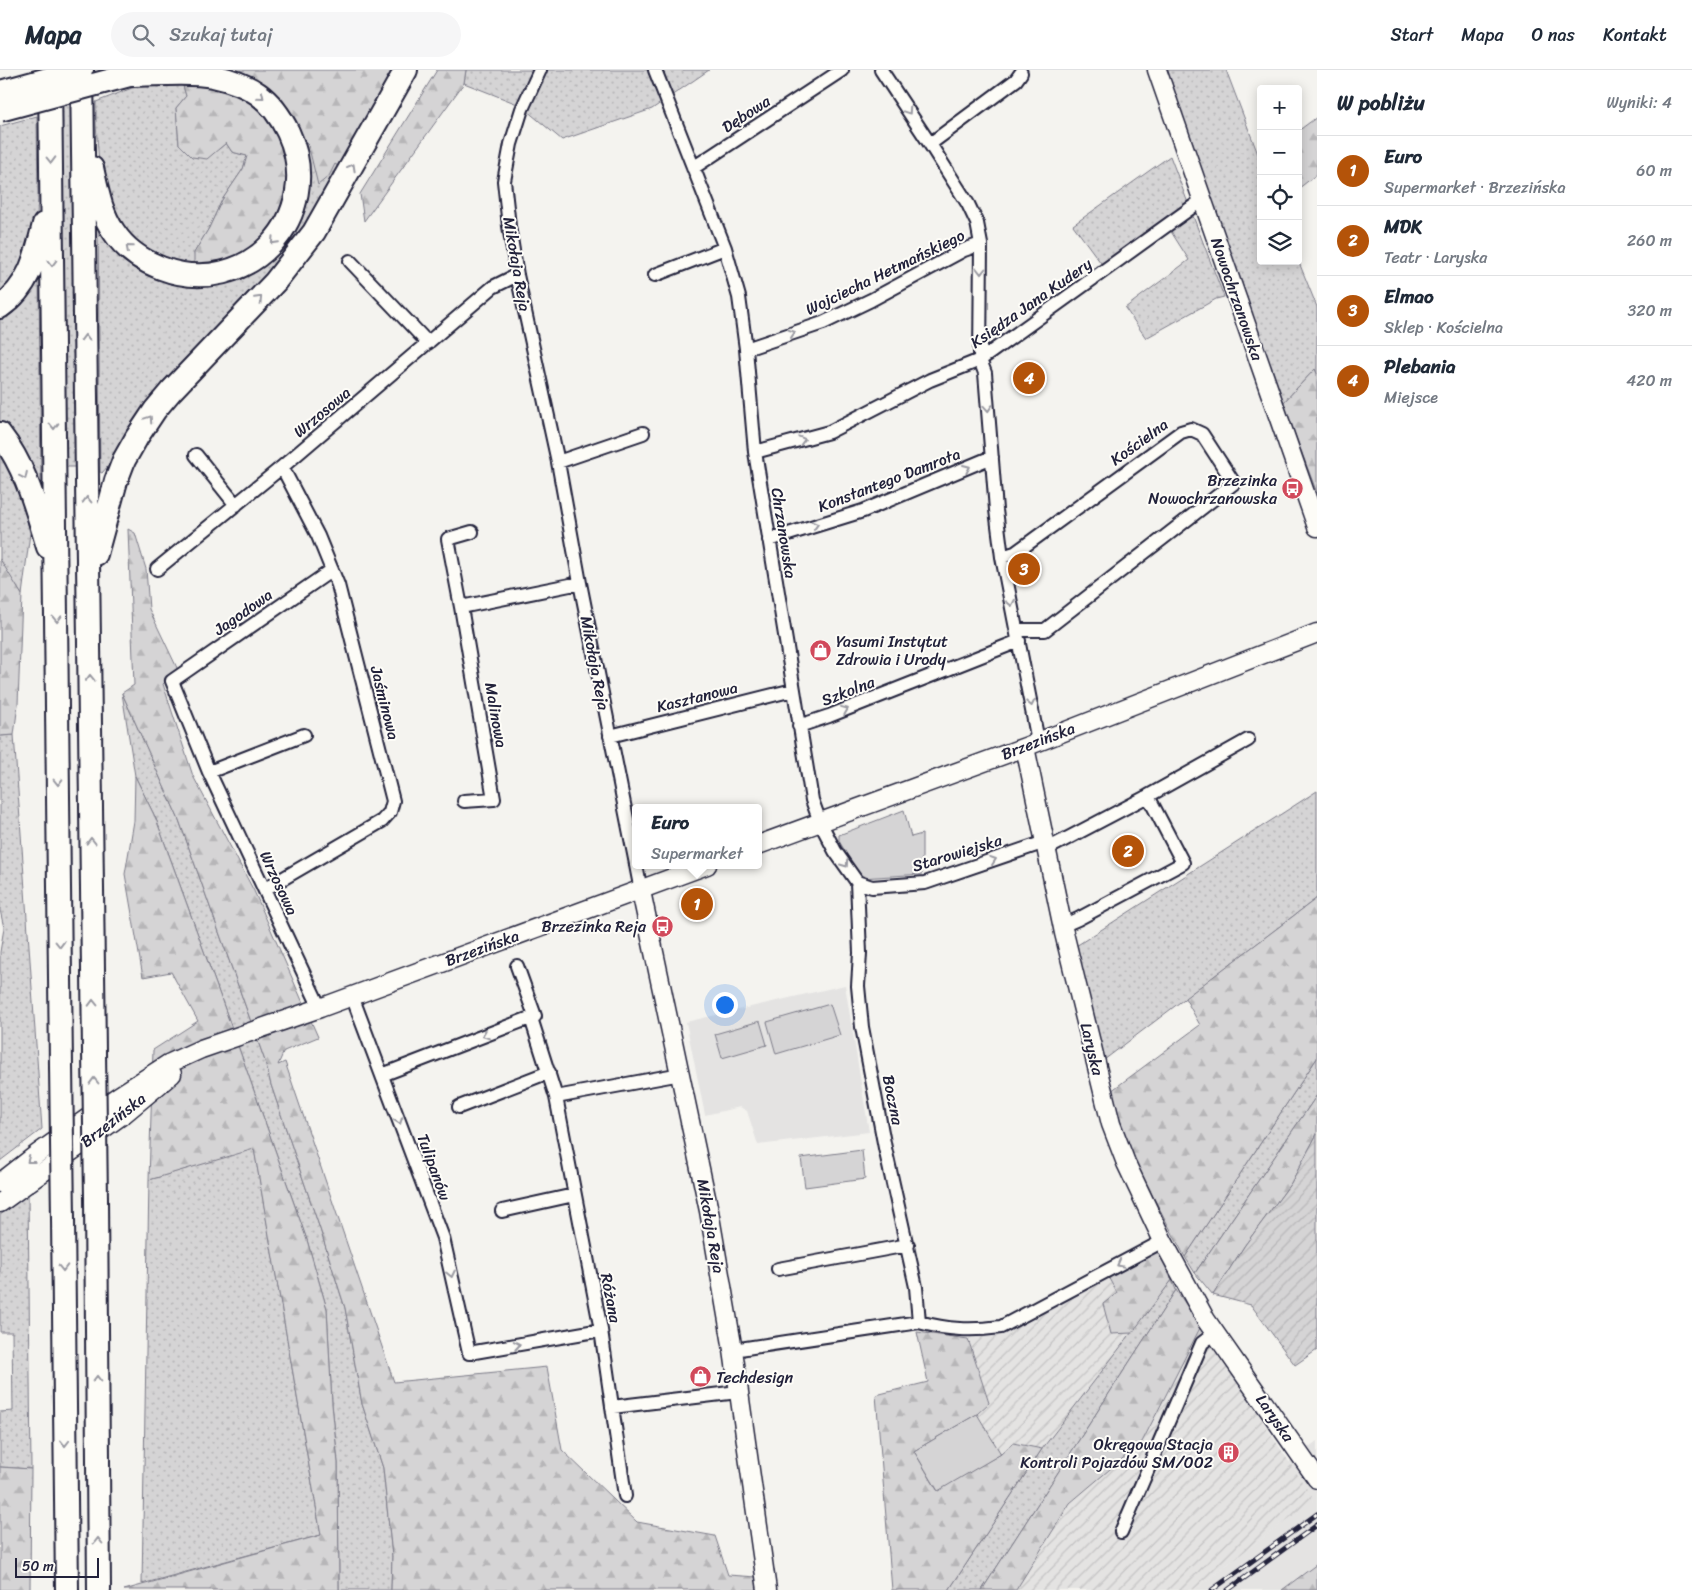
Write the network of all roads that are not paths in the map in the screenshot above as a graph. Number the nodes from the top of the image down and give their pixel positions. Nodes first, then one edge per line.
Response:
1 (50, 70) edge
2 (81, 70) edge
3 (406, 70) edge
4 (540, 70) edge
5 (655, 70) edge
6 (842, 70) edge
7 (881, 70) edge
8 (1157, 70) edge
9 (139, 72) edge
10 (1021, 73) dead end
11 (0, 92) edge
12 (0, 110) edge
13 (83, 124) junction
14 (930, 144) junction
15 (693, 168) junction
16 (52, 197) junction
17 (1202, 200) junction
18 (981, 244) junction
19 (725, 248) junction
20 (350, 261) dead end
21 (516, 275) junction
22 (655, 275) dead end
23 (0, 307) edge
24 (428, 343) junction
25 (746, 348) junction
26 (980, 360) junction
27 (0, 434) edge
28 (643, 434) dead end
29 (755, 452) junction
30 (196, 455) dead end
31 (992, 457) junction
32 (558, 462) junction
33 (282, 467) junction
34 (236, 505) junction
35 (1317, 527) edge
36 (472, 532) dead end
37 (769, 540) junction
38 (1002, 557) junction
39 (156, 569) dead end
40 (332, 570) junction
41 (56, 571) junction
42 (580, 583) junction
43 (89, 584) junction
44 (461, 607) junction
45 (1317, 633) edge
46 (1018, 636) junction
47 (172, 681) joint
48 (793, 690) junction
49 (799, 726) junction
50 (304, 735) dead end
51 (610, 736) junction
52 (1248, 740) dead end
53 (1031, 744) junction
54 (209, 772) junction
55 (1148, 796) junction
56 (464, 801) dead end
57 (820, 822) junction
58 (762, 844) edge
59 (632, 845) edge
60 (1046, 846) junction
61 (637, 869) edge
62 (696, 869) edge
63 (857, 882) junction
64 (264, 889) junction
65 (642, 891) junction
66 (1062, 926) junction
67 (517, 966) dead end
68 (352, 996) junction
69 (320, 1008) junction
70 (533, 1017) junction
71 (220, 1046) junction
72 (549, 1072) junction
73 (681, 1074) junction
74 (382, 1075) junction
75 (556, 1097) junction
76 (459, 1107) dead end
77 (0, 1183) edge
78 (574, 1195) junction
79 (0, 1203) edge
80 (502, 1211) dead end
81 (1163, 1241) junction
82 (908, 1246) junction
83 (778, 1269) dead end
84 (919, 1322) junction
85 (601, 1330) junction
86 (1215, 1334) junction
87 (733, 1350) junction
88 (738, 1392) junction
89 (612, 1408) junction
90 (1316, 1478) edge
91 (625, 1496) dead end
92 (1121, 1532) dead end
93 (66, 1590) edge
94 (99, 1590) edge
95 (767, 1590) edge

1 -> 16 highway
2 - 11 highway, bridge
2 - 13 highway
43 -> 3 highway
4 - 21 street, Mikołaja Reja
5 - 15 street, Chrzanowska
6 - 15 street, Dębowa
7 -> 14 street
8 - 17 street, Nowochrzanowska
9 - 12 highway, bridge
9 -> 13 highway
10 - 14 street
43 -> 13 highway
14 - 18 street
15 - 19 street, Chrzanowska
16 - 23 highway
16 -> 41 highway
17 - 26 street, Księdza Jana Kudery
17 - 35 street, Nowochrzanowska
25 -> 18 street, Wojciecha Hetmańskiego
18 -> 26 street
19 - 22 street
19 - 25 street, Chrzanowska
20 - 24 street
21 - 24 street, Wrzosowa
21 - 32 street, Mikołaja Reja
24 - 33 street, Wrzosowa
25 - 29 street, Chrzanowska
29 -> 26 street, Księdza Jana Kudery
26 -> 31 street
27 -> 41 highway
28 - 32 street
29 - 37 street, Chrzanowska
30 - 34 street
37 -> 31 street, Konstantego Damrota
31 - 38 street
32 - 42 street, Mikołaja Reja
33 - 34 street, Wrzosowa
33 - 40 street, Jaśminowa
34 - 39 street, Wrzosowa
36 - 44 street, Malinowa
37 - 48 street, Chrzanowska
38 -> 46 street
38 - 46 street, Kościelna
40 - 47 street, Jagodowa
40 - 64 street, Jaśminowa
41 -> 93 highway, bridge
42 - 44 street
42 - 51 street, Mikołaja Reja
94 -> 43 highway, bridge
44 - 56 street, Malinowa
45 - 53 street, Brzezińska
49 -> 46 street, Szkolna
46 -> 53 street
47 - 54 street, Wrzosowa
48 - 49 street, Chrzanowska
48 - 51 street, Kasztanowa
49 - 57 street, Chrzanowska
50 - 54 street
51 - 59 street, Mikołaja Reja
52 - 55 street
53 - 57 street, Brzezińska
53 - 60 street, Laryska
54 - 64 street, Wrzosowa
55 - 60 street
55 - 66 street
57 - 58 street, Brzezińska
57 -> 63 street
63 -> 60 street, Starowiejska
60 - 66 street, Laryska
61 - 65 street, Mikołaja Reja
62 - 65 street, Brzezińska
63 - 82 street, Boczna
64 - 69 street, Wrzosowa
65 - 68 street, Brzezińska
65 - 73 street, Mikołaja Reja
66 - 81 street, Laryska
67 - 70 street, Różana
68 - 69 street, Brzezińska
68 - 74 street, Tulipanów
69 - 71 street, Brzezińska
70 - 72 street, Różana
70 -> 74 street
71 -> 77 street, Brzezińska
71 - 79 street, Brzezińska
72 - 75 street, Różana
72 - 76 street
73 - 75 street
73 - 87 street, Mikołaja Reja
74 -> 85 street, Tulipanów
75 - 78 street, Różana
78 - 80 street
78 - 85 street, Różana
81 -> 84 street
81 - 86 street, Laryska
82 - 83 street
82 - 84 street, Boczna
84 - 87 street
85 - 89 street, Różana
86 - 90 street, Laryska
86 - 92 street
87 - 88 street, Mikołaja Reja
88 - 89 street
88 - 95 street, Mikołaja Reja
89 - 91 street, Różana

